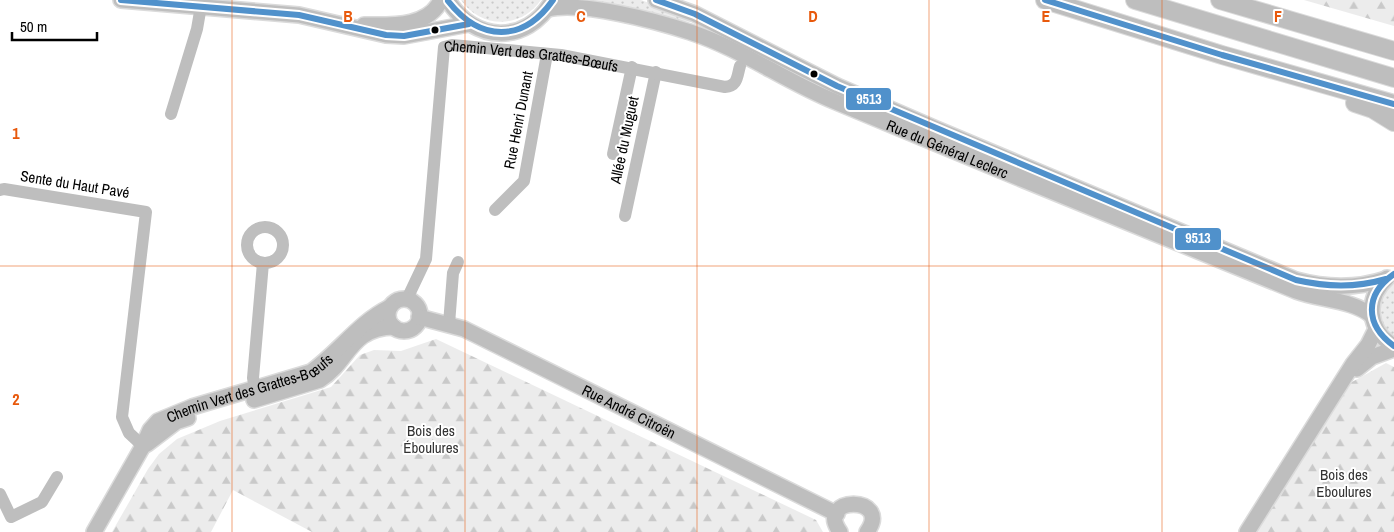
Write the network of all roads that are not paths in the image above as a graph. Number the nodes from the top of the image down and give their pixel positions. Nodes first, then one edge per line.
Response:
1 (121, 0) edge
2 (441, 0) edge
3 (448, 0) edge
4 (656, 0) edge
5 (1045, 0) edge
6 (1136, 0) edge
7 (1220, 0) edge
8 (550, 5) edge
9 (200, 12) junction
10 (469, 24) junction
11 (340, 25) junction
12 (1394, 51) edge
13 (547, 54) junction
14 (1222, 55) junction
15 (740, 66) dead end
16 (632, 67) junction
17 (656, 72) junction
18 (1394, 78) edge
19 (1394, 104) edge
20 (171, 114) dead end
21 (1394, 122) edge
22 (613, 154) dead end
23 (0, 190) edge
24 (495, 210) dead end
25 (624, 216) dead end
26 (458, 262) dead end
27 (263, 263) dead end
28 (1390, 277) edge
29 (406, 300) junction
30 (390, 307) junction
31 (419, 317) junction
32 (1374, 322) junction
33 (449, 324) junction
34 (394, 327) junction
35 (1394, 347) edge
36 (329, 365) junction
37 (1344, 379) junction
38 (256, 394) junction
39 (143, 446) junction
40 (57, 477) dead end
41 (0, 494) edge
42 (837, 514) junction
43 (5, 520) edge
44 (871, 531) edge
45 (94, 532) edge
46 (840, 532) edge
47 (1247, 532) edge

1 - 9 main road
2 - 11 main road
3 - 10 main road
4 - 28 main road, Rue du Général Leclerc
5 - 14 highway
6 - 18 highway
7 - 12 highway
8 - 10 main road
8 - 32 main road, Rue du Général Leclerc
9 - 11 main road
9 - 20 street
10 - 11 main road
13 - 16 street, Chemin Vert des Grattes-Bœufs
13 - 24 street, Rue Henri Dunant
13 - 29 street, Chemin Vert des Grattes-Bœufs
14 - 19 highway
14 - 21 highway
15 - 17 street, Chemin Vert des Grattes-Bœufs
16 - 17 street, Chemin Vert des Grattes-Bœufs
16 - 22 street
17 - 25 street, Allée du Muguet
23 - 39 street, Sente du Haut Pavé
26 - 33 street
27 - 38 street
28 - 32 main road
29 - 30 main road
29 - 31 main road
30 - 34 main road
30 - 36 main road, Chemin Vert des Grattes-Bœufs
31 - 33 main road, Rue André Citroën
31 - 34 main road
32 - 35 main road, Rue du Général Leclerc
32 - 37 main road
33 - 42 main road, Rue André Citroën
34 - 36 main road
35 - 37 main road
36 - 38 main road, Chemin Vert des Grattes-Bœufs
37 - 47 main road
38 - 39 main road, Chemin Vert des Grattes-Bœufs
39 - 45 main road, Chemin Vert des Grattes-Bœufs
40 - 43 street
41 - 43 street
42 - 44 main road
42 - 46 main road

